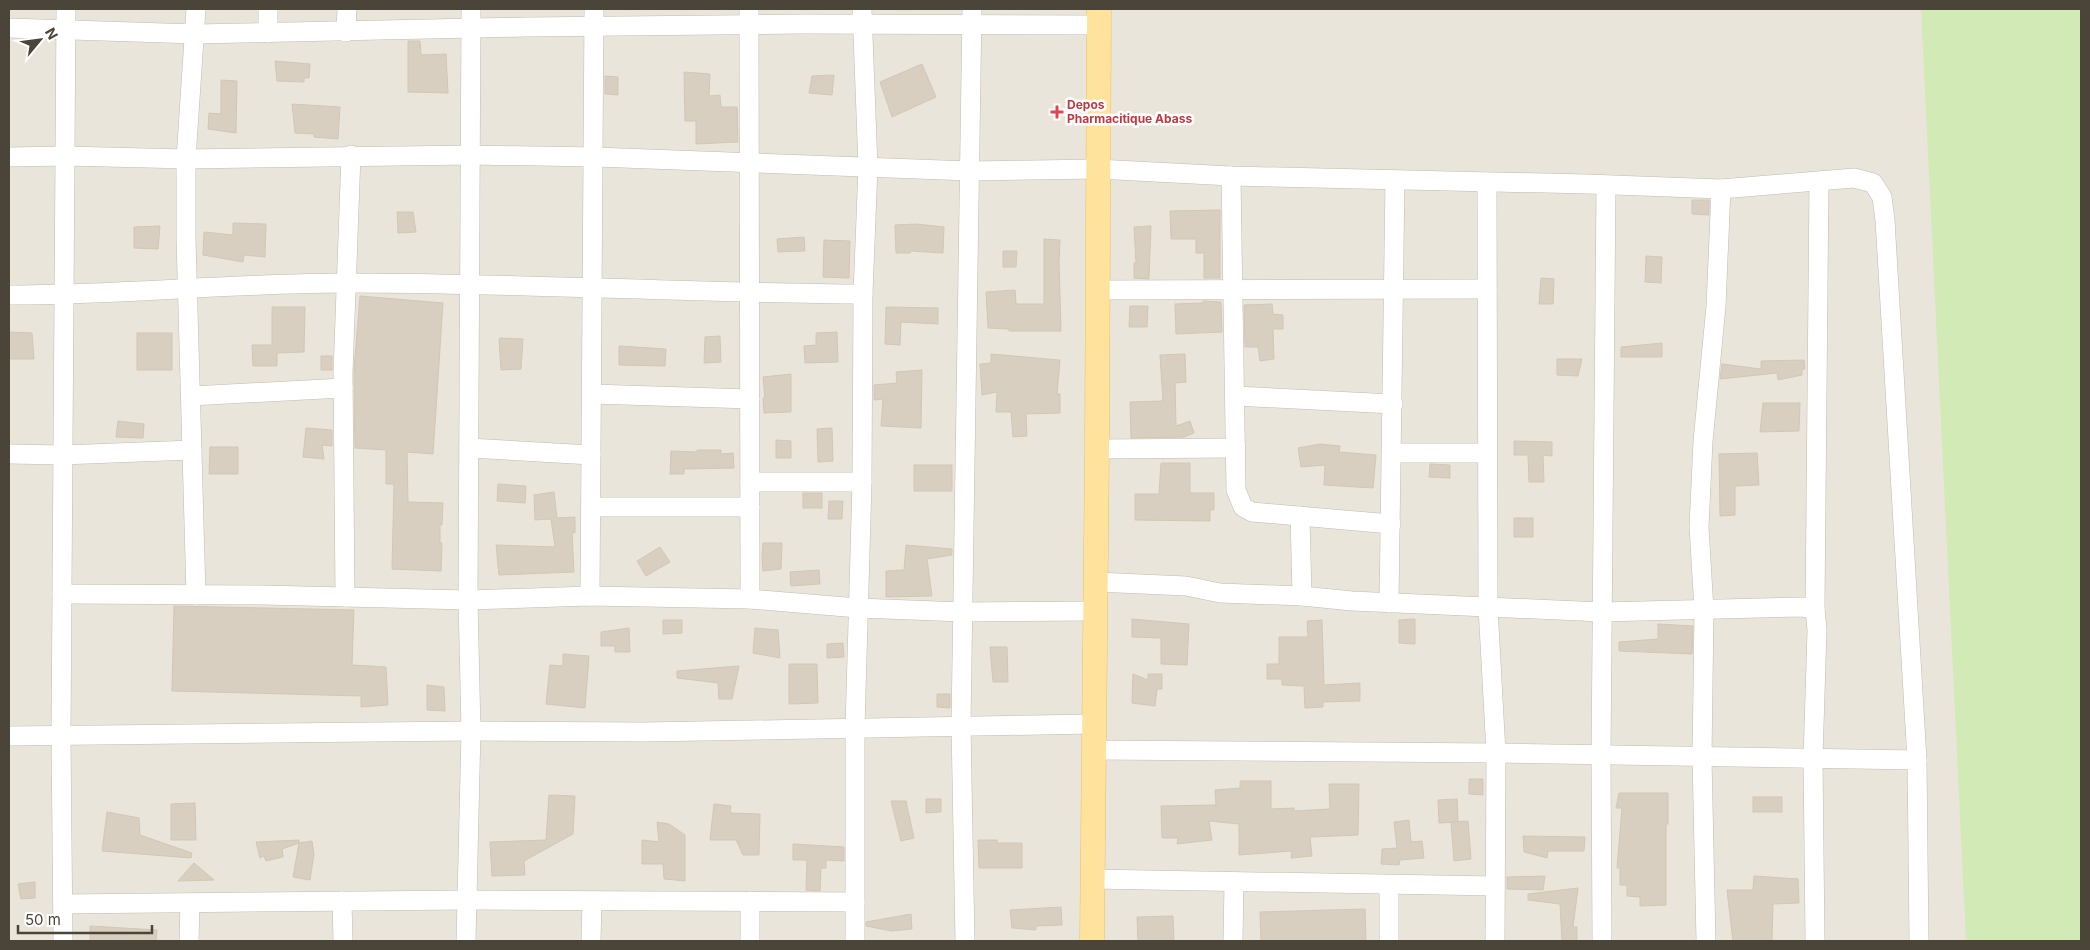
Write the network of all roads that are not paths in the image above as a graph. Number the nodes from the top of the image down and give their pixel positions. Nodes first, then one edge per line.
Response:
1 (66, 9) edge
2 (196, 9) edge
3 (268, 9) edge
4 (347, 9) edge
5 (470, 9) edge
6 (972, 16) edge
7 (749, 17) edge
8 (862, 17) edge
9 (1099, 17) edge
10 (595, 18) edge
11 (9, 28) edge
12 (470, 29) junction
13 (66, 31) junction
14 (346, 32) junction
15 (268, 33) junction
16 (196, 34) junction
17 (351, 155) junction
18 (471, 155) junction
19 (66, 156) junction
20 (9, 157) edge
21 (595, 157) junction
22 (186, 159) junction
23 (749, 164) junction
24 (868, 167) junction
25 (1097, 169) junction
26 (970, 171) junction
27 (1231, 176) junction
28 (1395, 180) junction
29 (1819, 181) junction
30 (1487, 182) junction
31 (1606, 185) junction
32 (1720, 189) junction
33 (346, 283) junction
34 (470, 284) junction
35 (593, 286) junction
36 (188, 289) junction
37 (1394, 289) junction
38 (1487, 289) junction
39 (1098, 290) junction
40 (1232, 290) junction
41 (750, 293) junction
42 (863, 294) junction
43 (9, 295) edge
44 (63, 295) junction
45 (343, 388) junction
46 (592, 394) junction
47 (191, 396) junction
48 (1235, 396) junction
49 (750, 399) junction
50 (1393, 404) junction
51 (469, 448) junction
52 (1236, 448) junction
53 (1097, 449) junction
54 (192, 450) junction
55 (1393, 453) junction
56 (9, 454) edge
57 (1487, 454) junction
58 (62, 455) junction
59 (592, 455) junction
60 (750, 482) junction
61 (862, 482) junction
62 (591, 507) junction
63 (750, 507) junction
64 (1300, 516) junction
65 (1391, 524) junction
66 (1096, 582) junction
67 (62, 594) junction
68 (196, 595) junction
69 (590, 596) junction
70 (1302, 596) junction
71 (345, 597) junction
72 (750, 599) junction
73 (468, 600) junction
74 (1389, 603) junction
75 (1488, 607) junction
76 (858, 608) junction
77 (1816, 609) junction
78 (1704, 610) junction
79 (1096, 611) junction
80 (963, 612) junction
81 (1602, 612) junction
82 (1093, 724) junction
83 (961, 725) junction
84 (855, 728) junction
85 (471, 731) junction
86 (9, 736) edge
87 (61, 737) junction
88 (1093, 750) junction
89 (1496, 753) junction
90 (1601, 756) junction
91 (1702, 758) junction
92 (1813, 759) junction
93 (1917, 760) junction
94 (1092, 879) junction
95 (1234, 882) junction
96 (1389, 885) junction
97 (1494, 886) junction
98 (467, 900) junction
99 (342, 901) junction
100 (592, 901) junction
101 (750, 901) junction
102 (855, 902) junction
103 (190, 903) junction
104 (63, 904) junction
105 (63, 941) edge
106 (189, 941) edge
107 (343, 941) edge
108 (466, 941) edge
109 (591, 941) edge
110 (750, 941) edge
111 (855, 941) edge
112 (965, 941) edge
113 (1092, 941) edge
114 (1233, 941) edge
115 (1389, 941) edge
116 (1494, 941) edge
117 (1602, 941) edge
118 (1706, 941) edge
119 (1815, 941) edge
120 (1919, 941) edge

1 - 13 street
2 - 16 street
3 - 15 street
4 - 14 street
5 - 12 street
6 - 8 street
6 - 9 street
6 - 26 street
7 - 8 street
7 - 10 street
7 - 23 street
8 - 24 street
9 - 25 main road
10 - 12 street
10 - 21 street
11 - 13 street
12 - 14 street
12 - 18 street
13 - 16 street
13 - 19 street
14 - 15 street
15 - 16 street
16 - 22 street
17 - 18 street
17 - 22 street
17 - 33 street
18 - 21 street
18 - 34 street
19 - 20 street
19 - 22 street
19 - 44 street
21 - 23 street
21 - 35 street
22 - 36 street
23 - 24 street
23 - 41 street
24 - 26 street
24 - 42 street
25 - 26 street
25 - 27 street
25 - 39 main road
26 - 80 street
27 - 28 street
27 - 40 street
28 - 30 street
28 - 37 street
29 - 32 street
29 - 77 street
29 - 93 street
30 - 31 street
30 - 38 street
31 - 32 street
31 - 81 street
32 - 78 street
33 - 34 street
33 - 36 street
33 - 45 street
34 - 35 street
34 - 51 street
35 - 41 street
35 - 46 street
36 - 44 street
36 - 47 street
37 - 38 street
37 - 40 street
37 - 50 street
38 - 57 street
39 - 40 street
39 - 53 main road
40 - 48 street
41 - 42 street
41 - 49 street
42 - 61 street
43 - 44 street
44 - 58 street
45 - 47 street
45 - 71 street
46 - 49 street
46 - 59 street
47 - 54 street
48 - 50 street
48 - 52 street
49 - 60 street
50 - 55 street
51 - 59 street
51 - 73 street
52 - 53 street
52 - 64 street
53 - 66 main road
54 - 58 street
54 - 68 street
55 - 57 street
55 - 65 street
56 - 58 street
57 - 75 street
58 - 67 street
59 - 62 street
60 - 61 street
60 - 63 street
61 - 76 street
62 - 63 street
62 - 69 street
63 - 72 street
64 - 65 street
64 - 70 street
65 - 74 street
66 - 70 street
66 - 79 main road
67 - 68 street
67 - 87 street
68 - 71 street
69 - 72 street
69 - 73 street
70 - 74 street
71 - 73 street
72 - 76 street
73 - 85 street
74 - 75 street
75 - 81 street
75 - 89 street
76 - 80 street
76 - 84 street
77 - 78 street
77 - 92 street
78 - 81 street
78 - 91 street
79 - 80 street
79 - 82 main road
80 - 83 street
81 - 90 street
82 - 83 street
82 - 88 main road
83 - 84 street
83 - 112 street
84 - 85 street
84 - 102 street
85 - 87 street
85 - 98 street
86 - 87 street
87 - 104 street
88 - 89 street
88 - 94 main road
89 - 90 street
89 - 97 street
90 - 91 street
90 - 117 street
91 - 92 street
91 - 118 street
92 - 93 street
92 - 119 street
93 - 120 street
94 - 95 street
94 - 113 main road
95 - 96 street
95 - 114 street
96 - 97 street
96 - 115 street
97 - 116 street
98 - 99 street
98 - 100 street
98 - 108 street
99 - 103 street
99 - 107 street
100 - 101 street
100 - 109 street
101 - 102 street
101 - 110 street
102 - 111 street
103 - 104 street
103 - 106 street
104 - 105 street

